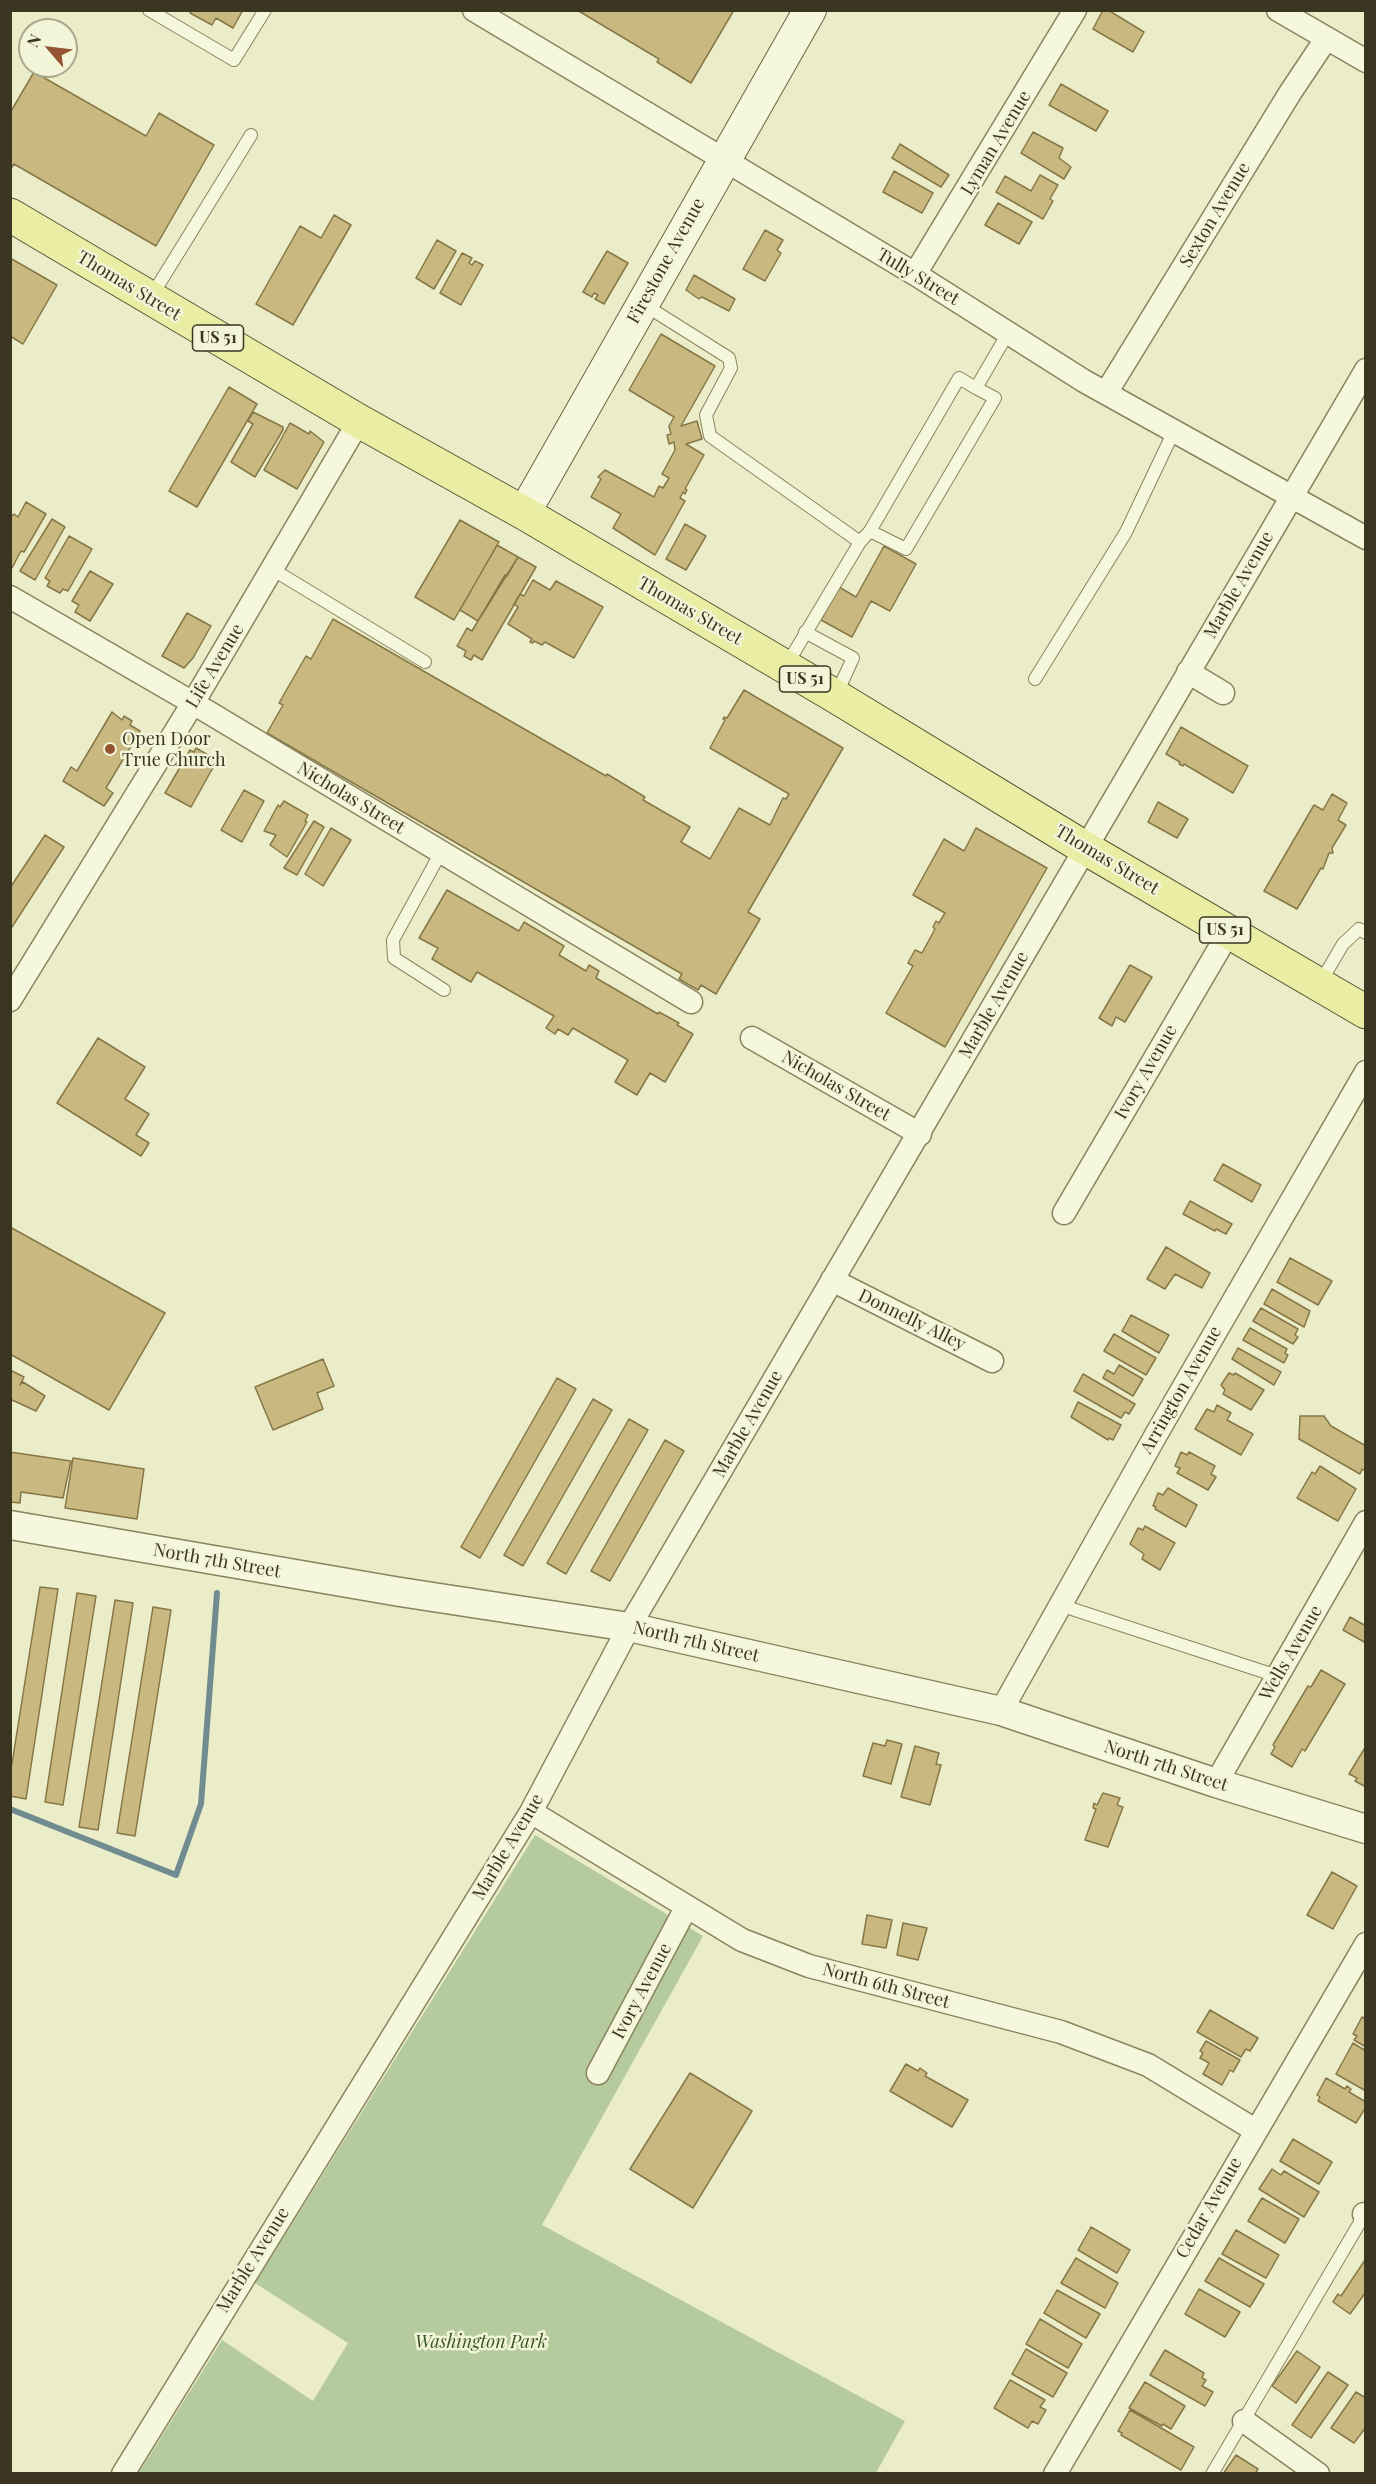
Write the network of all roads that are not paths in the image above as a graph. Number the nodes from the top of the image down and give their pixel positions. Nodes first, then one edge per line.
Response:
1 (149, 10) edge
2 (265, 10) edge
3 (474, 10) edge
4 (810, 10) edge
5 (1075, 10) edge
6 (1278, 10) edge
7 (1326, 39) junction
8 (1365, 61) edge
9 (250, 135) dead end
10 (722, 160) junction
11 (10, 215) edge
12 (915, 274) junction
13 (151, 298) junction
14 (642, 303) junction
15 (1008, 333) junction
16 (1365, 370) edge
17 (976, 388) junction
18 (1106, 393) junction
19 (359, 421) junction
20 (1174, 431) junction
21 (1292, 496) junction
22 (524, 513) junction
23 (870, 531) junction
24 (1365, 538) edge
25 (860, 542) junction
26 (272, 569) junction
27 (10, 597) edge
28 (805, 632) junction
29 (424, 662) dead end
30 (785, 667) junction
31 (1188, 672) junction
32 (1035, 679) dead end
33 (1223, 693) dead end
34 (835, 696) junction
35 (193, 703) junction
36 (1085, 848) junction
37 (441, 852) junction
38 (1229, 932) junction
39 (1365, 933) edge
40 (1319, 985) junction
41 (444, 990) dead end
42 (10, 1000) edge
43 (691, 1002) dead end
44 (1365, 1012) edge
45 (752, 1038) dead end
46 (1365, 1072) edge
47 (920, 1134) junction
48 (1064, 1213) dead end
49 (832, 1280) junction
50 (992, 1361) dead end
51 (1365, 1522) edge
52 (10, 1525) edge
53 (1060, 1605) junction
54 (630, 1627) junction
55 (1277, 1676) junction
56 (1001, 1711) junction
57 (1216, 1783) junction
58 (531, 1812) junction
59 (1365, 1829) edge
60 (686, 1908) junction
61 (1365, 1944) edge
62 (598, 2073) dead end
63 (1255, 2130) junction
64 (1365, 2213) edge
65 (1244, 2421) junction
66 (123, 2474) edge
67 (1055, 2474) edge
68 (1212, 2474) edge
69 (1318, 2474) edge

1 - 2 lane
3 - 10 street, Tully Street
4 - 10 main road, Firestone Avenue
5 - 12 street, Lyman Avenue
6 - 7 street
7 - 8 street
7 - 18 street, Sexton Avenue
9 - 13 lane
10 - 12 street, Tully Street
10 - 14 main road, Firestone Avenue
11 - 13 main road, Thomas Street / US 51
12 - 15 street, Tully Street
13 - 19 main road, Thomas Street / US 51
14 - 22 main road, Firestone Avenue
14 - 25 lane
15 - 17 lane
15 - 18 street, Tully Street
16 - 21 street, Marble Avenue
17 - 23 lane
17 - 23 lane
18 - 20 street, Tully Street
19 - 22 main road, Thomas Street / US 51
19 - 26 street, Life Avenue
20 - 21 street, Tully Street
20 - 32 lane
21 - 24 street, Tully Street
21 - 31 street, Marble Avenue
22 - 30 main road, Thomas Street / US 51
23 - 25 lane
25 - 28 lane
26 - 29 lane
26 - 35 street, Life Avenue
27 - 35 street, Nicholas Street
28 - 30 lane
28 - 34 lane
30 - 34 main road, Thomas Street / US 51
31 - 33 street
31 - 36 street, Marble Avenue
34 - 36 main road, Thomas Street / US 51
35 - 37 street, Nicholas Street
35 - 42 street, Life Avenue
36 - 38 main road, Thomas Street / US 51
36 - 47 street, Marble Avenue
37 - 41 lane
37 - 43 street, Nicholas Street
38 - 40 main road, Thomas Street / US 51
38 - 48 street, Ivory Avenue
39 - 40 lane
40 - 44 main road, Thomas Street / US 51
45 - 47 street, Nicholas Street
46 - 53 street, Arrington Avenue
47 - 49 street, Marble Avenue
49 - 50 street, Donnelly Alley
49 - 54 street, Marble Avenue
51 - 55 street, Wells Avenue
52 - 54 street, North 7th Street
53 - 55 lane
53 - 56 street, Arrington Avenue
54 - 56 street, North 7th Street
54 - 58 street, Marble Avenue
55 - 57 street, Wells Avenue
56 - 57 street, North 7th Street
57 - 59 street, North 7th Street
58 - 60 street, North 6th Street
58 - 66 street, Marble Avenue
60 - 62 street, Ivory Avenue
60 - 63 street, North 6th Street
61 - 63 street, Cedar Avenue
63 - 67 street, Cedar Avenue
64 - 65 lane
65 - 68 lane
65 - 69 street

